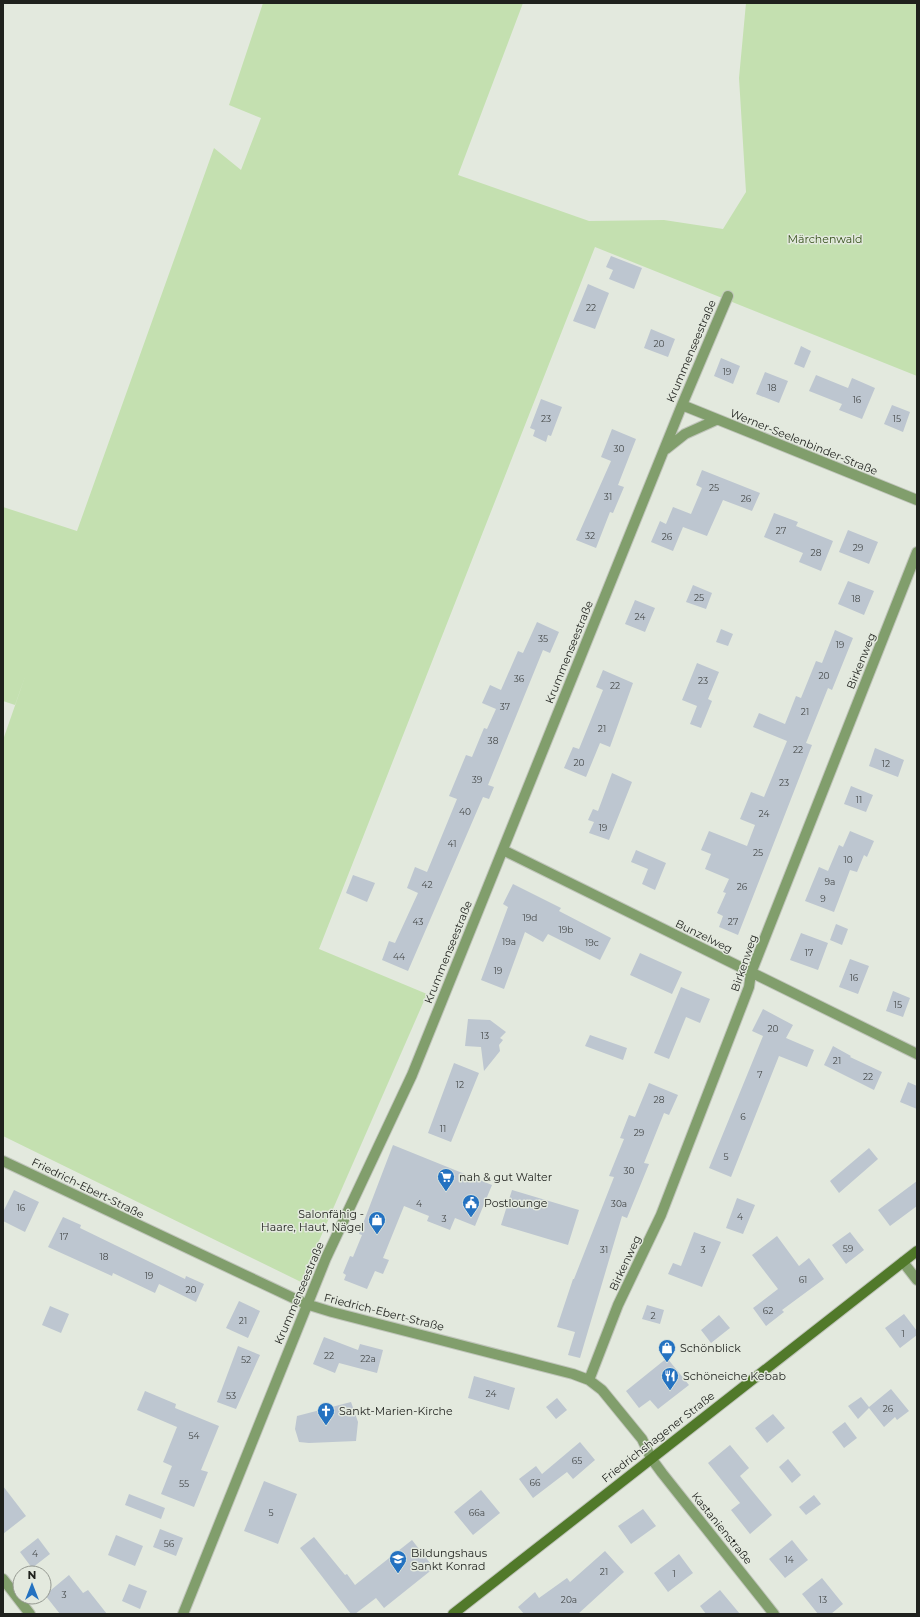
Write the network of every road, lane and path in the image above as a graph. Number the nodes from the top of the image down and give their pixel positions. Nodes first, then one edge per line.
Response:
1 (728, 296) dead end
2 (682, 405) junction
3 (716, 420) junction
4 (663, 452) junction
5 (917, 500) edge
6 (917, 552) edge
7 (503, 850) junction
8 (751, 973) junction
9 (917, 1054) edge
10 (3, 1161) edge
11 (917, 1251) edge
12 (903, 1262) junction
13 (917, 1280) edge
14 (306, 1304) junction
15 (589, 1380) junction
16 (651, 1458) junction
17 (3, 1579) edge
18 (30, 1614) edge
19 (183, 1614) edge
20 (453, 1614) edge
21 (774, 1614) edge

1 - 2 street, Krummenseestraße
2 - 3 street, Werner-Seelenbinder-Straße
2 - 4 street, Krummenseestraße
3 - 4 street
3 - 5 street, Werner-Seelenbinder-Straße
4 - 7 street, Krummenseestraße
6 - 8 street, Birkenweg
7 - 8 street, Bunzelweg
7 - 14 street, Krummenseestraße
8 - 9 street, Bunzelweg
8 - 15 street, Birkenweg
10 - 14 street, Friedrich-Ebert-Straße
11 - 12 main road, Friedrichshagener Straße
12 - 13 street
12 - 16 main road, Friedrichshagener Straße
14 - 15 street, Friedrich-Ebert-Straße
14 - 19 street, Krummenseestraße
15 - 16 street, Friedrich-Ebert-Straße
16 - 20 main road, Friedrichshagener Straße
16 - 21 street, Kastanienstraße
17 - 18 street

